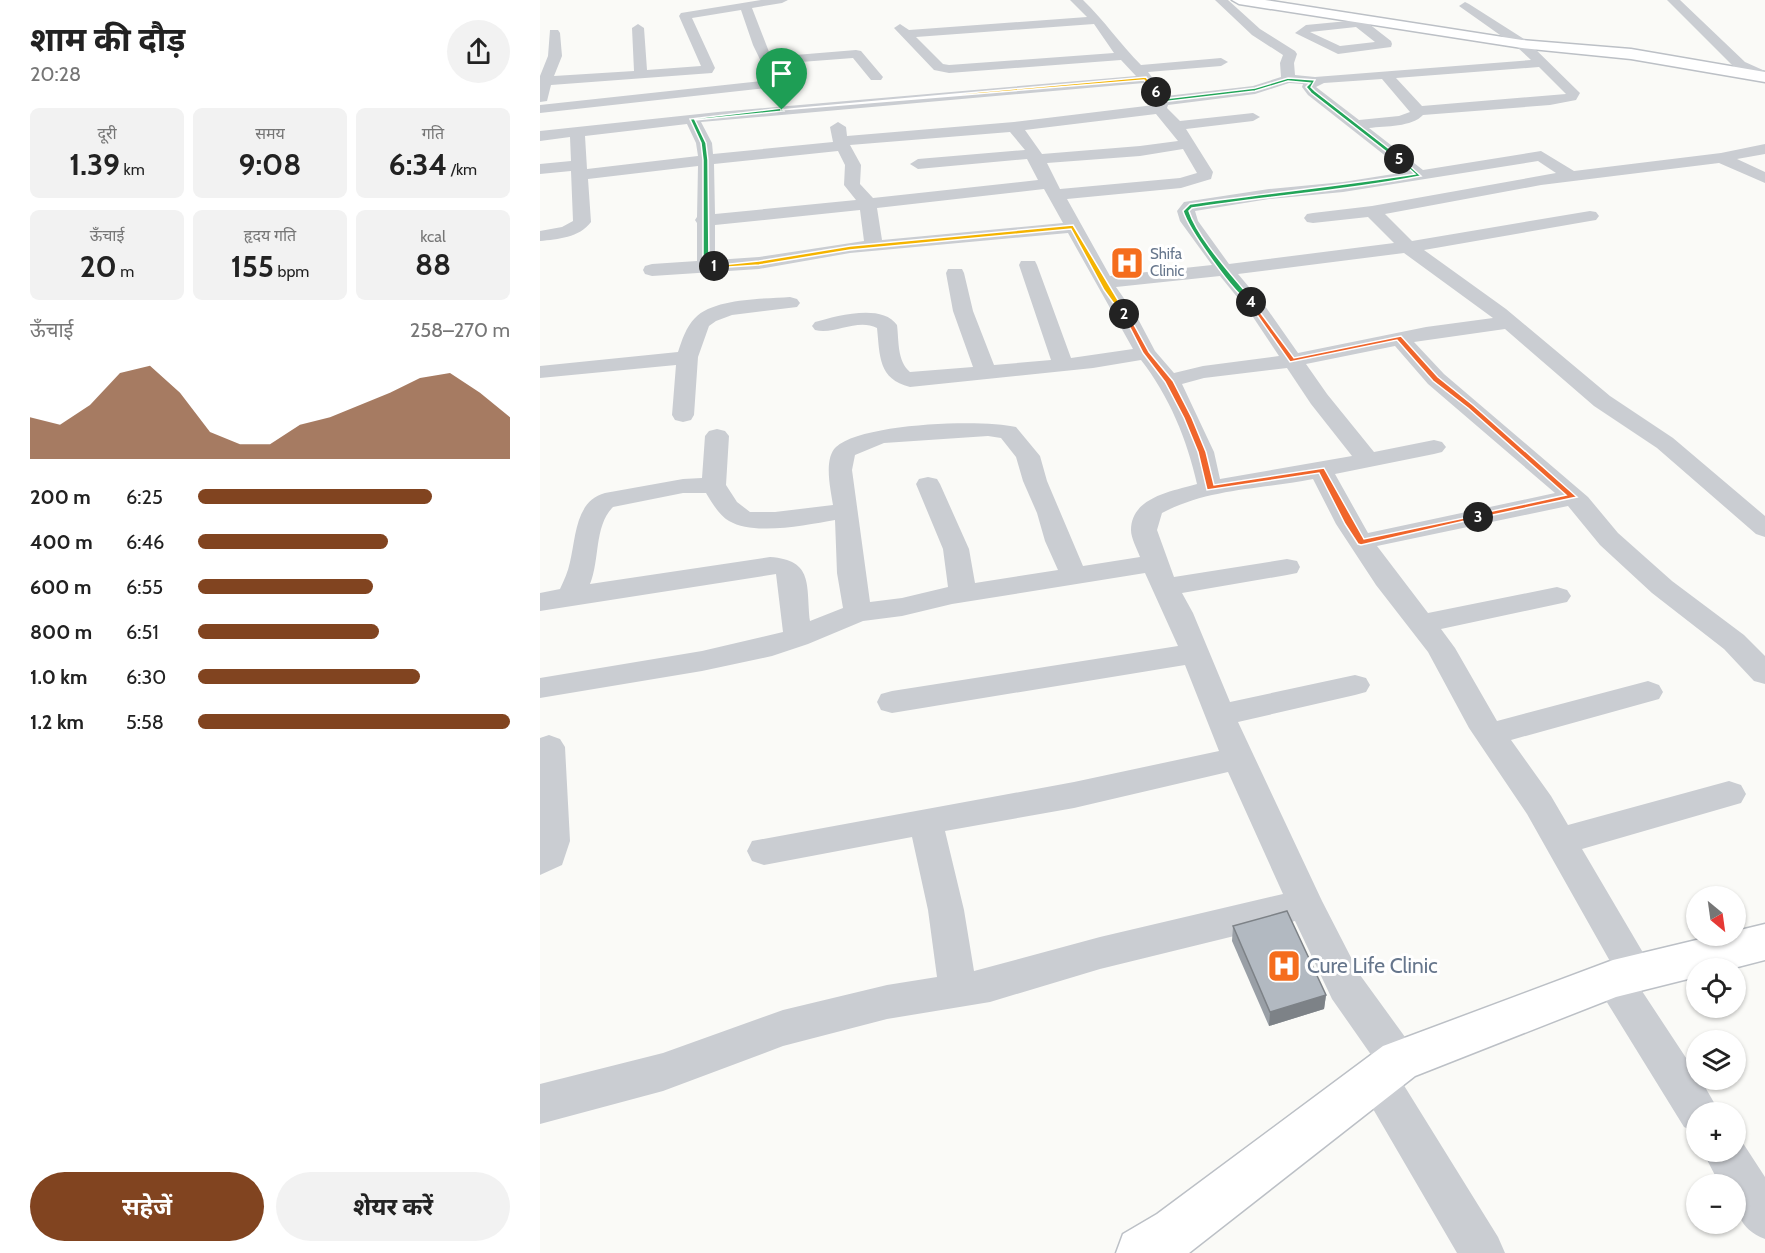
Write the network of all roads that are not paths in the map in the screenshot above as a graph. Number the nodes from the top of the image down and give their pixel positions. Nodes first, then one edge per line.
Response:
1 (782, 0) edge
2 (1076, 0) edge
3 (1221, 0) edge
4 (1239, 0) edge
5 (1673, 0) edge
6 (765, 1) edge
7 (1281, 3) edge
8 (745, 5) junction
9 (1465, 6) dead end
10 (1355, 20) junction
11 (638, 28) dead end
12 (554, 33) dead end
13 (1522, 44) junction
14 (1117, 50) junction
15 (948, 52) dead end
16 (926, 55) junction
17 (769, 61) junction
18 (1221, 62) dead end
19 (1543, 63) junction
20 (641, 70) junction
21 (1385, 74) junction
22 (876, 76) dead end
23 (1765, 77) edge
24 (1288, 79) junction
25 (545, 81) junction
26 (1314, 81) junction
27 (776, 83) junction
28 (831, 105) junction
29 (540, 109) edge
30 (782, 110) junction
31 (1418, 111) junction
32 (1166, 112) junction
33 (1253, 117) dead end
34 (692, 119) junction
35 (1358, 125) junction
36 (1014, 127) junction
37 (577, 132) junction
38 (540, 136) edge
39 (842, 143) junction
40 (1188, 144) junction
41 (1765, 149) edge
42 (1035, 156) junction
43 (1721, 158) junction
44 (706, 160) junction
45 (918, 164) dead end
46 (540, 169) edge
47 (579, 170) junction
48 (1419, 174) junction
49 (1571, 176) junction
50 (1765, 178) edge
51 (1052, 189) junction
52 (868, 204) junction
53 (1372, 212) junction
54 (1590, 216) dead end
55 (1313, 218) dead end
56 (704, 220) junction
57 (1073, 227) junction
58 (540, 236) edge
59 (874, 246) junction
60 (1408, 247) junction
61 (1028, 265) dead end
62 (705, 266) junction
63 (1223, 268) junction
64 (652, 270) dead end
65 (955, 273) dead end
66 (1104, 282) junction
67 (790, 303) dead end
68 (1509, 322) junction
69 (822, 326) dead end
70 (1399, 338) junction
71 (1146, 353) junction
72 (687, 357) junction
73 (1292, 361) junction
74 (1063, 364) junction
75 (540, 372) edge
76 (986, 372) junction
77 (1169, 381) junction
78 (683, 415) dead end
79 (717, 436) dead end
80 (1434, 447) dead end
81 (1368, 460) junction
82 (1321, 470) junction
83 (928, 484) dead end
84 (714, 485) junction
85 (1210, 488) junction
86 (1572, 497) junction
87 (846, 511) junction
88 (1765, 529) edge
89 (1361, 542) junction
90 (1287, 567) dead end
91 (1074, 575) junction
92 (1160, 575) junction
93 (963, 593) junction
94 (571, 596) junction
95 (1557, 596) dead end
96 (540, 602) edge
97 (858, 612) junction
98 (1421, 624) junction
99 (798, 638) junction
100 (1196, 653) junction
101 (1765, 674) edge
102 (1355, 685) dead end
103 (540, 688) edge
104 (1648, 692) dead end
105 (892, 702) dead end
106 (1221, 716) junction
107 (1491, 734) junction
108 (549, 747) dead end
109 (1239, 758) junction
110 (1729, 794) dead end
111 (926, 822) junction
112 (1561, 841) junction
113 (764, 851) dead end
114 (540, 861) edge
115 (1305, 904) junction
116 (1760, 950) edge
117 (1625, 976) junction
118 (958, 990) junction
119 (1387, 1069) junction
120 (1693, 1102) edge
121 (540, 1104) edge
122 (1730, 1162) edge
123 (1765, 1217) edge
124 (1166, 1246) edge
125 (1482, 1253) edge

1 - 6 street
2 - 14 street
3 - 24 street
4 - 7 street
5 - 23 street
6 - 8 street
7 - 10 street
8 - 17 street
8 - 20 street
9 - 13 street
10 - 10 street
10 - 13 street
11 - 20 street
12 - 25 street
13 - 19 street
13 - 23 street
14 - 16 street
14 - 16 street
14 - 18 street
14 - 28 street
14 - 32 street
15 - 16 street
17 - 22 street
17 - 27 street
19 - 21 street
19 - 31 street
20 - 25 street
21 - 26 street
21 - 31 street
24 - 26 street
24 - 32 street
25 - 29 street
26 - 35 street
27 - 29 street
27 - 30 street
28 - 30 street
28 - 39 street
30 - 34 street
31 - 35 street
32 - 33 street
32 - 36 street
32 - 40 street
34 - 37 street
34 - 44 street
35 - 48 street
36 - 39 street
36 - 42 street
37 - 38 street
37 - 47 street
39 - 44 street
39 - 52 street
40 - 42 street
40 - 51 street
41 - 43 street
42 - 45 street
42 - 51 street
43 - 49 street
43 - 50 street
44 - 47 street
44 - 56 street
46 - 47 street
47 - 58 street
48 - 49 street
48 - 63 street
49 - 53 street
51 - 52 street
51 - 57 street
52 - 56 street
52 - 59 street
53 - 55 street
53 - 60 street
54 - 60 street
56 - 62 street
57 - 59 street
57 - 66 street
59 - 62 street
60 - 63 street
60 - 68 street
61 - 74 street
62 - 64 street
63 - 66 street
63 - 73 street
65 - 76 street
66 - 71 street
67 - 72 street
68 - 70 street
68 - 88 street
69 - 76 street
70 - 73 street
70 - 86 street
71 - 74 street
71 - 77 street
72 - 75 street
72 - 78 street
73 - 77 street
73 - 81 street
74 - 76 street
77 - 85 street
79 - 84 street
80 - 81 street
81 - 82 street
82 - 85 street
82 - 89 street
83 - 93 street
84 - 87 street
84 - 94 street
85 - 92 street
86 - 89 street
86 - 101 street
87 - 91 street
87 - 97 street
89 - 98 street
90 - 92 street
91 - 92 street
91 - 93 street
92 - 100 street
93 - 97 street
94 - 96 street
94 - 99 street
95 - 98 street
97 - 99 street
98 - 107 street
99 - 103 street
100 - 105 street
100 - 106 street
102 - 106 street
104 - 107 street
106 - 109 street
107 - 112 street
108 - 114 street
109 - 111 street
109 - 115 street
110 - 112 street
111 - 113 street
111 - 118 street
112 - 117 street
115 - 118 street
115 - 119 street
116 - 117 street
117 - 119 street
117 - 120 street
118 - 121 street
119 - 124 street
119 - 125 street
122 - 123 street

